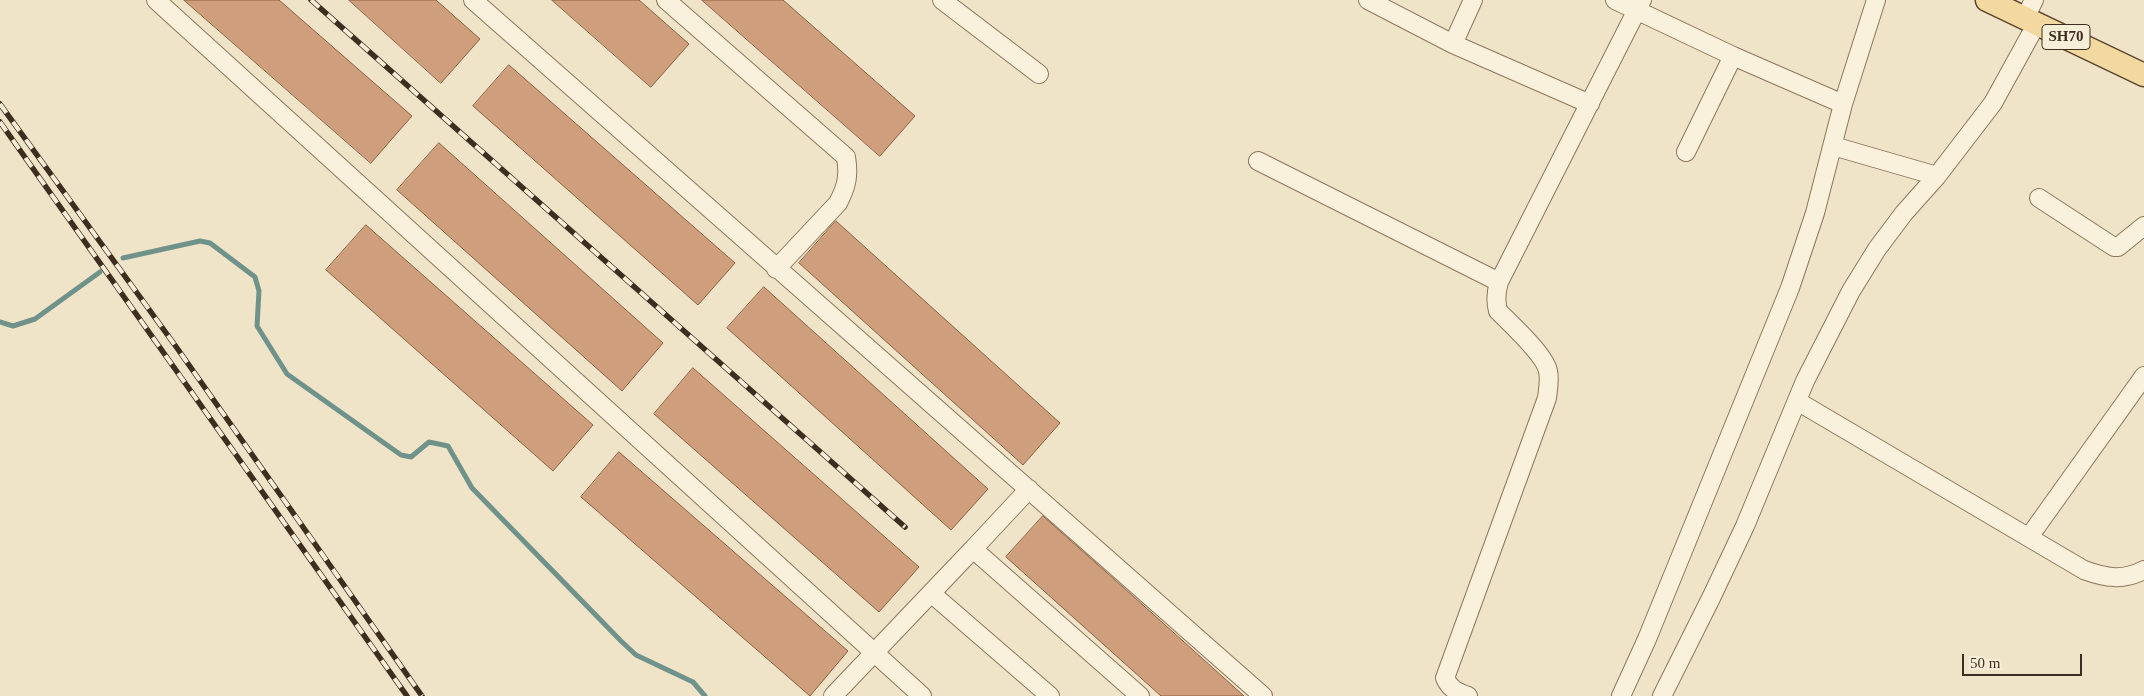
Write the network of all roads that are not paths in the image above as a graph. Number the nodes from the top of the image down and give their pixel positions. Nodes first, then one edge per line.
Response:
1 (156, 0) edge
2 (472, 0) edge
3 (666, 0) edge
4 (942, 0) edge
5 (1368, 0) edge
6 (1473, 0) edge
7 (1615, 0) edge
8 (1876, 0) edge
9 (1987, 0) edge
10 (1639, 5) edge
11 (2032, 14) edge
12 (1453, 44) junction
13 (1733, 56) junction
14 (1039, 74) dead end
15 (2144, 75) edge
16 (1590, 104) junction
17 (1843, 104) junction
18 (1833, 146) junction
19 (1686, 152) dead end
20 (1258, 161) dead end
21 (1937, 176) junction
22 (2039, 198) dead end
23 (2144, 226) edge
24 (776, 269) junction
25 (1499, 282) junction
26 (2144, 376) edge
27 (1797, 401) junction
28 (1029, 489) junction
29 (2029, 537) junction
30 (973, 549) junction
31 (2144, 570) edge
32 (931, 593) junction
33 (874, 654) junction
34 (833, 696) edge
35 (922, 696) edge
36 (1050, 696) edge
37 (1140, 696) edge
38 (1262, 696) edge
39 (1468, 696) edge
40 (1621, 696) edge
41 (1662, 696) edge

1 - 33 street
2 - 24 street
3 - 24 street
4 - 14 street
5 - 12 street
6 - 12 street
7 - 10 street
8 - 17 street
9 - 11 main road, SH70
10 - 13 street
10 - 16 street
11 - 15 main road, SH70
11 - 21 street
12 - 16 street
13 - 17 street
13 - 19 street
16 - 25 street
17 - 18 street
18 - 21 street
18 - 40 street
20 - 25 street
21 - 27 street
22 - 23 street
24 - 28 street
25 - 39 street
26 - 29 street
27 - 29 street
27 - 41 street
28 - 30 street
28 - 38 street
29 - 31 street
30 - 32 street
30 - 37 street
32 - 33 street
32 - 36 street
33 - 34 street
33 - 35 street

